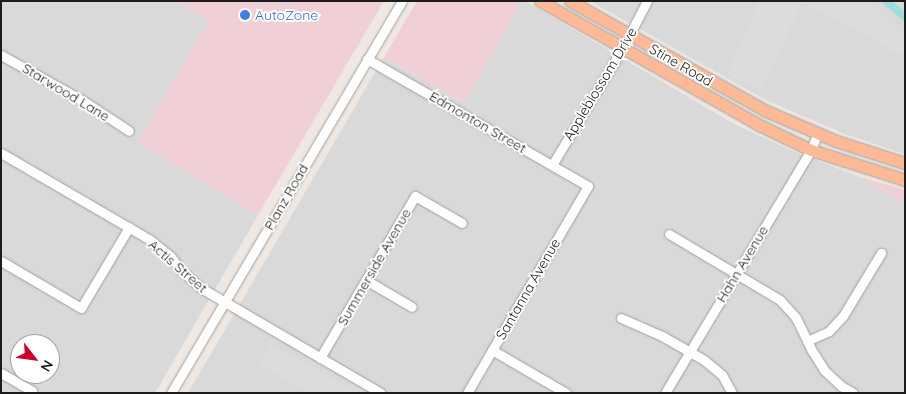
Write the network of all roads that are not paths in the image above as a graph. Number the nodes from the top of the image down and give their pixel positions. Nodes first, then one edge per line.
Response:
1 (402, 1) edge
2 (540, 1) edge
3 (570, 1) edge
4 (647, 1) edge
5 (630, 35) junction
6 (622, 49) junction
7 (1, 55) edge
8 (367, 58) junction
9 (129, 131) dead end
10 (817, 134) junction
11 (811, 150) junction
12 (1, 153) edge
13 (905, 163) edge
14 (552, 165) junction
15 (905, 180) edge
16 (588, 186) joint
17 (462, 223) dead end
18 (128, 227) junction
19 (669, 234) dead end
20 (881, 253) dead end
21 (1, 261) edge
22 (736, 273) junction
23 (366, 280) junction
24 (224, 302) junction
25 (412, 307) dead end
26 (621, 318) dead end
27 (807, 341) junction
28 (492, 350) junction
29 (690, 352) junction
30 (320, 358) junction
31 (1, 373) edge
32 (31, 392) edge
33 (171, 393) edge
34 (382, 393) edge
35 (467, 393) edge
36 (566, 393) edge
37 (665, 393) edge
38 (732, 393) edge
39 (853, 393) edge

1 - 8 street, Planz Road
2 - 6 main road, Stine Road
3 - 5 main road, Stine Road
4 - 5 street, Appleblossom Drive
5 - 6 street, Appleblossom Drive
5 - 10 main road, Stine Road
6 - 11 main road, Stine Road
6 - 14 street, Appleblossom Drive
7 - 9 street, Starwood Lane
8 - 14 street, Edmonton Street
8 - 24 street, Planz Road
10 - 11 street, Hahn Avenue
10 - 13 main road, Stine Road
11 - 15 main road, Stine Road
11 - 22 street, Hahn Avenue
12 - 18 street, Actis Street
14 - 16 street, Edmonton Street
16 - 28 street, Santanna Avenue
17 - 23 street, Summerside Avenue
18 - 21 street
18 - 24 street, Actis Street
19 - 22 street
20 - 27 street
22 - 27 street
22 - 29 street, Hahn Avenue
23 - 25 street
23 - 30 street, Summerside Avenue
24 - 30 street, Actis Street
24 - 33 street, Planz Road
26 - 29 street
27 - 39 street
28 - 35 street, Santanna Avenue
28 - 36 street
29 - 37 street, Hahn Avenue
29 - 38 street
30 - 34 street, Actis Street
31 - 32 street

